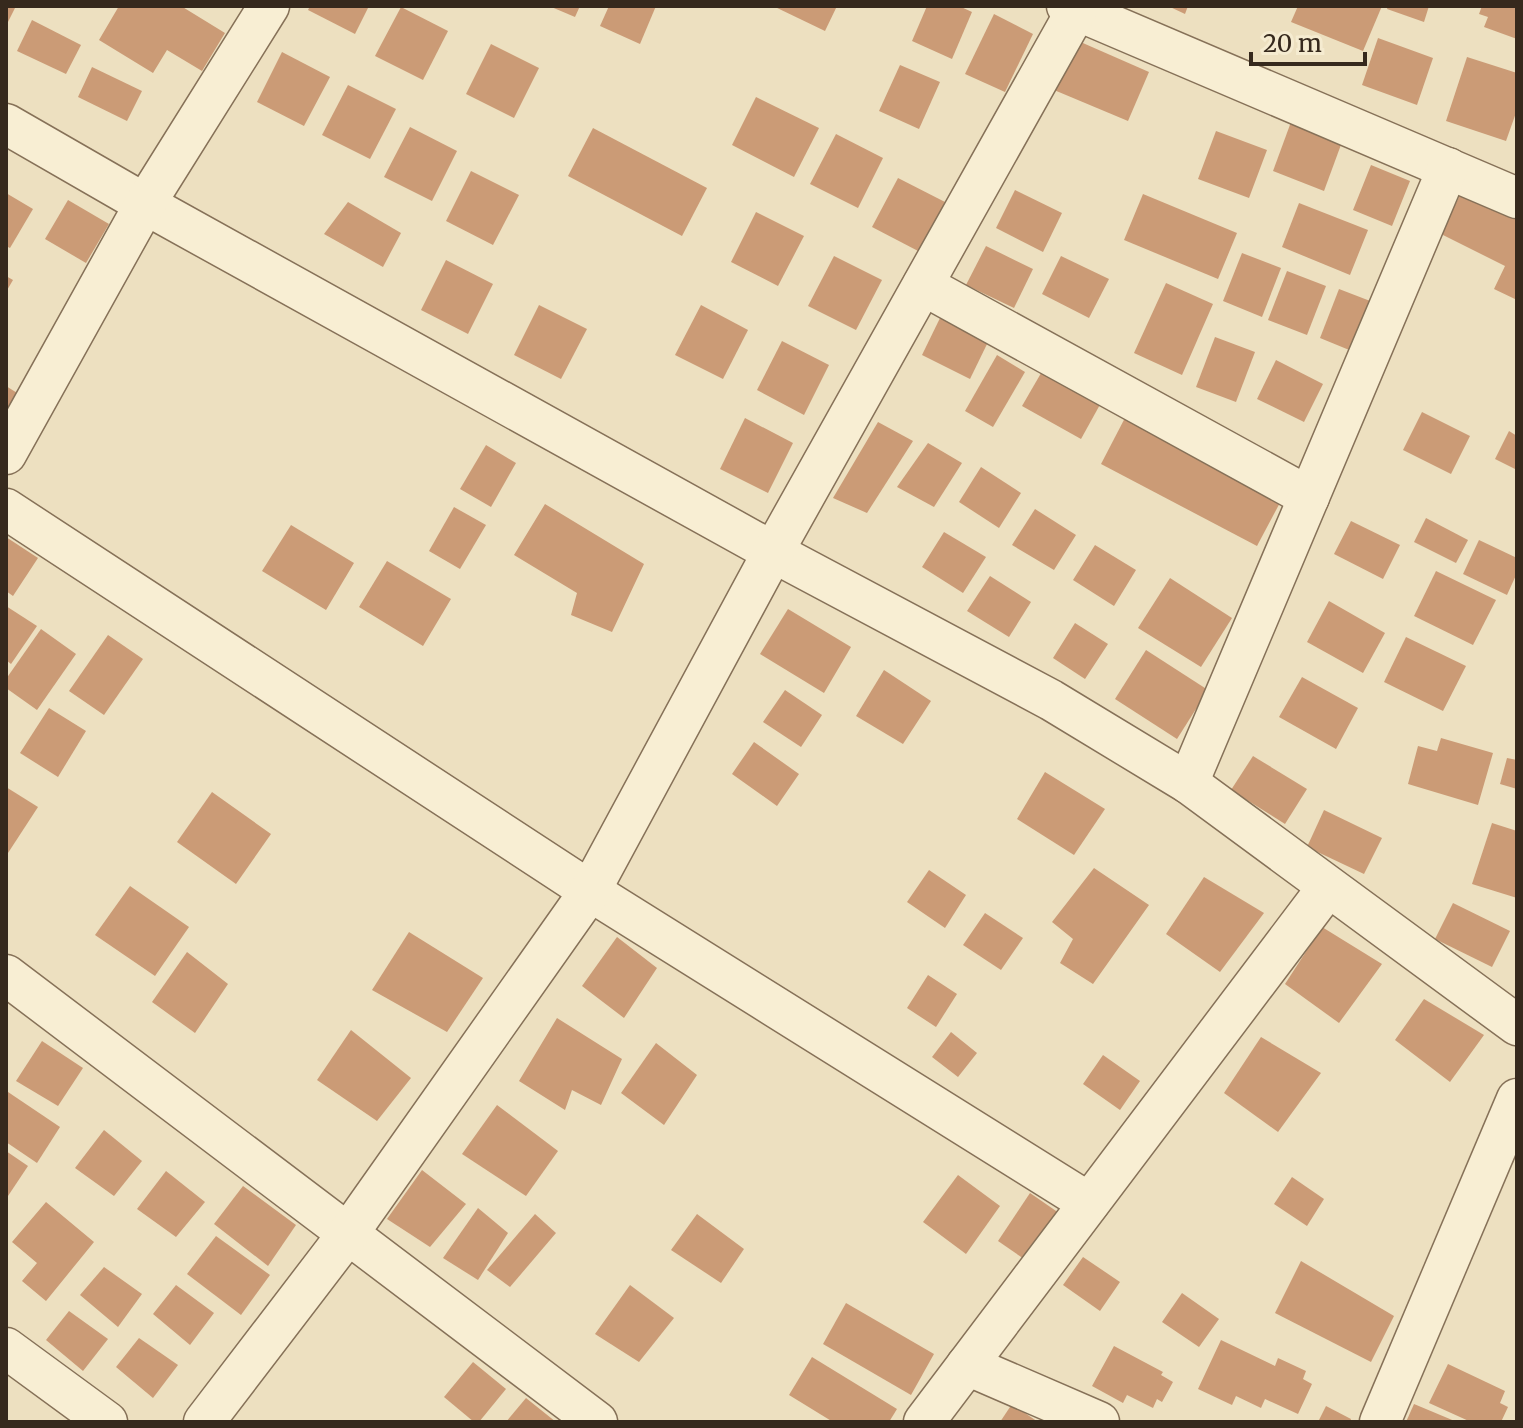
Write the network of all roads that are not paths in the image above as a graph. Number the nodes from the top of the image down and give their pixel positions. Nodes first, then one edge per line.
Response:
1 (269, 6) edge
2 (1075, 7) edge
3 (6, 124) edge
4 (1448, 168) junction
5 (1517, 198) edge
6 (145, 204) junction
7 (923, 285) junction
8 (6, 454) edge
9 (1309, 497) junction
10 (6, 509) edge
11 (773, 552) junction
12 (1188, 783) junction
13 (1328, 887) junction
14 (590, 891) junction
15 (6, 975) edge
16 (1517, 1025) edge
17 (1517, 1099) edge
18 (1089, 1203) junction
19 (347, 1235) junction
20 (6, 1348) edge
21 (967, 1365) junction
22 (107, 1422) edge
23 (204, 1422) edge
24 (597, 1422) edge
25 (924, 1422) edge
26 (1099, 1422) edge
27 (1380, 1422) edge

1 - 6 street
2 - 4 street
2 - 7 street
3 - 6 street
4 - 5 street
4 - 9 street
6 - 8 street
6 - 11 street
7 - 9 street
7 - 11 street
9 - 12 street
10 - 14 street
11 - 12 street
11 - 14 street
12 - 13 street
13 - 16 street
13 - 18 street
14 - 18 street
14 - 19 street
15 - 19 street
17 - 27 street
18 - 21 street
19 - 23 street
19 - 24 street
20 - 22 street
21 - 25 street
21 - 26 street

